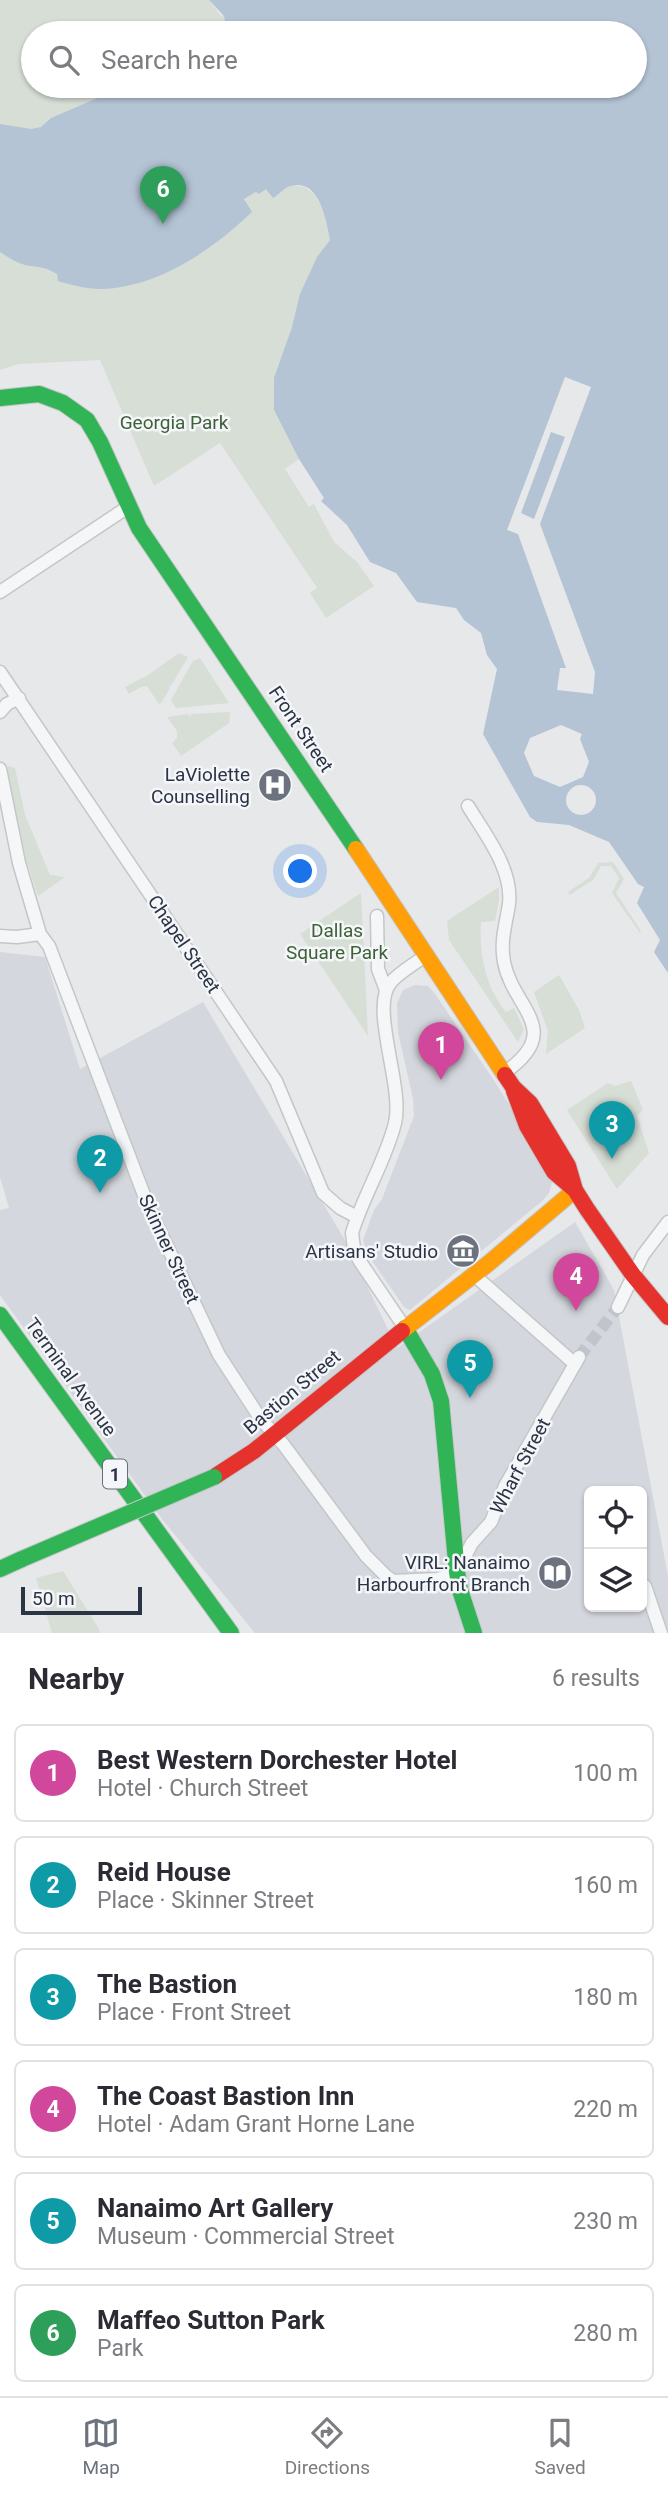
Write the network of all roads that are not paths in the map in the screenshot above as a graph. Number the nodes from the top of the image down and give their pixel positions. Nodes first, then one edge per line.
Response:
1 (0, 398) edge
2 (128, 507) junction
3 (0, 592) edge
4 (0, 672) edge
5 (19, 698) junction
6 (0, 712) edge
7 (0, 769) edge
8 (468, 806) dead end
9 (377, 916) dead end
10 (40, 934) junction
11 (0, 936) edge
12 (425, 956) junction
13 (386, 990) junction
14 (508, 1080) junction
15 (575, 1190) junction
16 (357, 1217) junction
17 (668, 1222) edge
18 (474, 1275) junction
19 (633, 1275) junction
20 (618, 1307) tunnel mouth
21 (0, 1315) edge
22 (668, 1317) edge
23 (405, 1328) junction
24 (274, 1434) junction
25 (0, 1569) edge
26 (457, 1572) junction
27 (647, 1592) edge
28 (231, 1633) edge
29 (474, 1633) edge
30 (661, 1633) edge

1 - 2 main road, Front Street
2 - 3 street
2 - 12 main road, Front Street
4 - 5 street, Chapel Street
5 - 6 street
5 - 16 street, Chapel Street
7 - 10 street, Skinner Street
8 - 14 street
9 - 13 street
10 - 11 street
10 - 24 street, Skinner Street
12 - 13 street
12 - 14 main road, Front Street
13 - 16 street
14 - 15 main road, Front Street
15 - 18 main road, Bastion Street
15 - 19 main road, Front Street
16 - 23 street
17 - 19 street
18 - 23 main road, Bastion Street
18 - 26 street, Wharf Street
19 - 20 street
19 - 22 main road, Front Street
21 - 28 main road, Terminal Avenue / 1
23 - 24 main road, Bastion Street
23 - 26 main road
24 - 25 main road, Bastion Street, bridge
24 - 26 street, Skinner Street
26 - 29 main road
27 - 30 street

